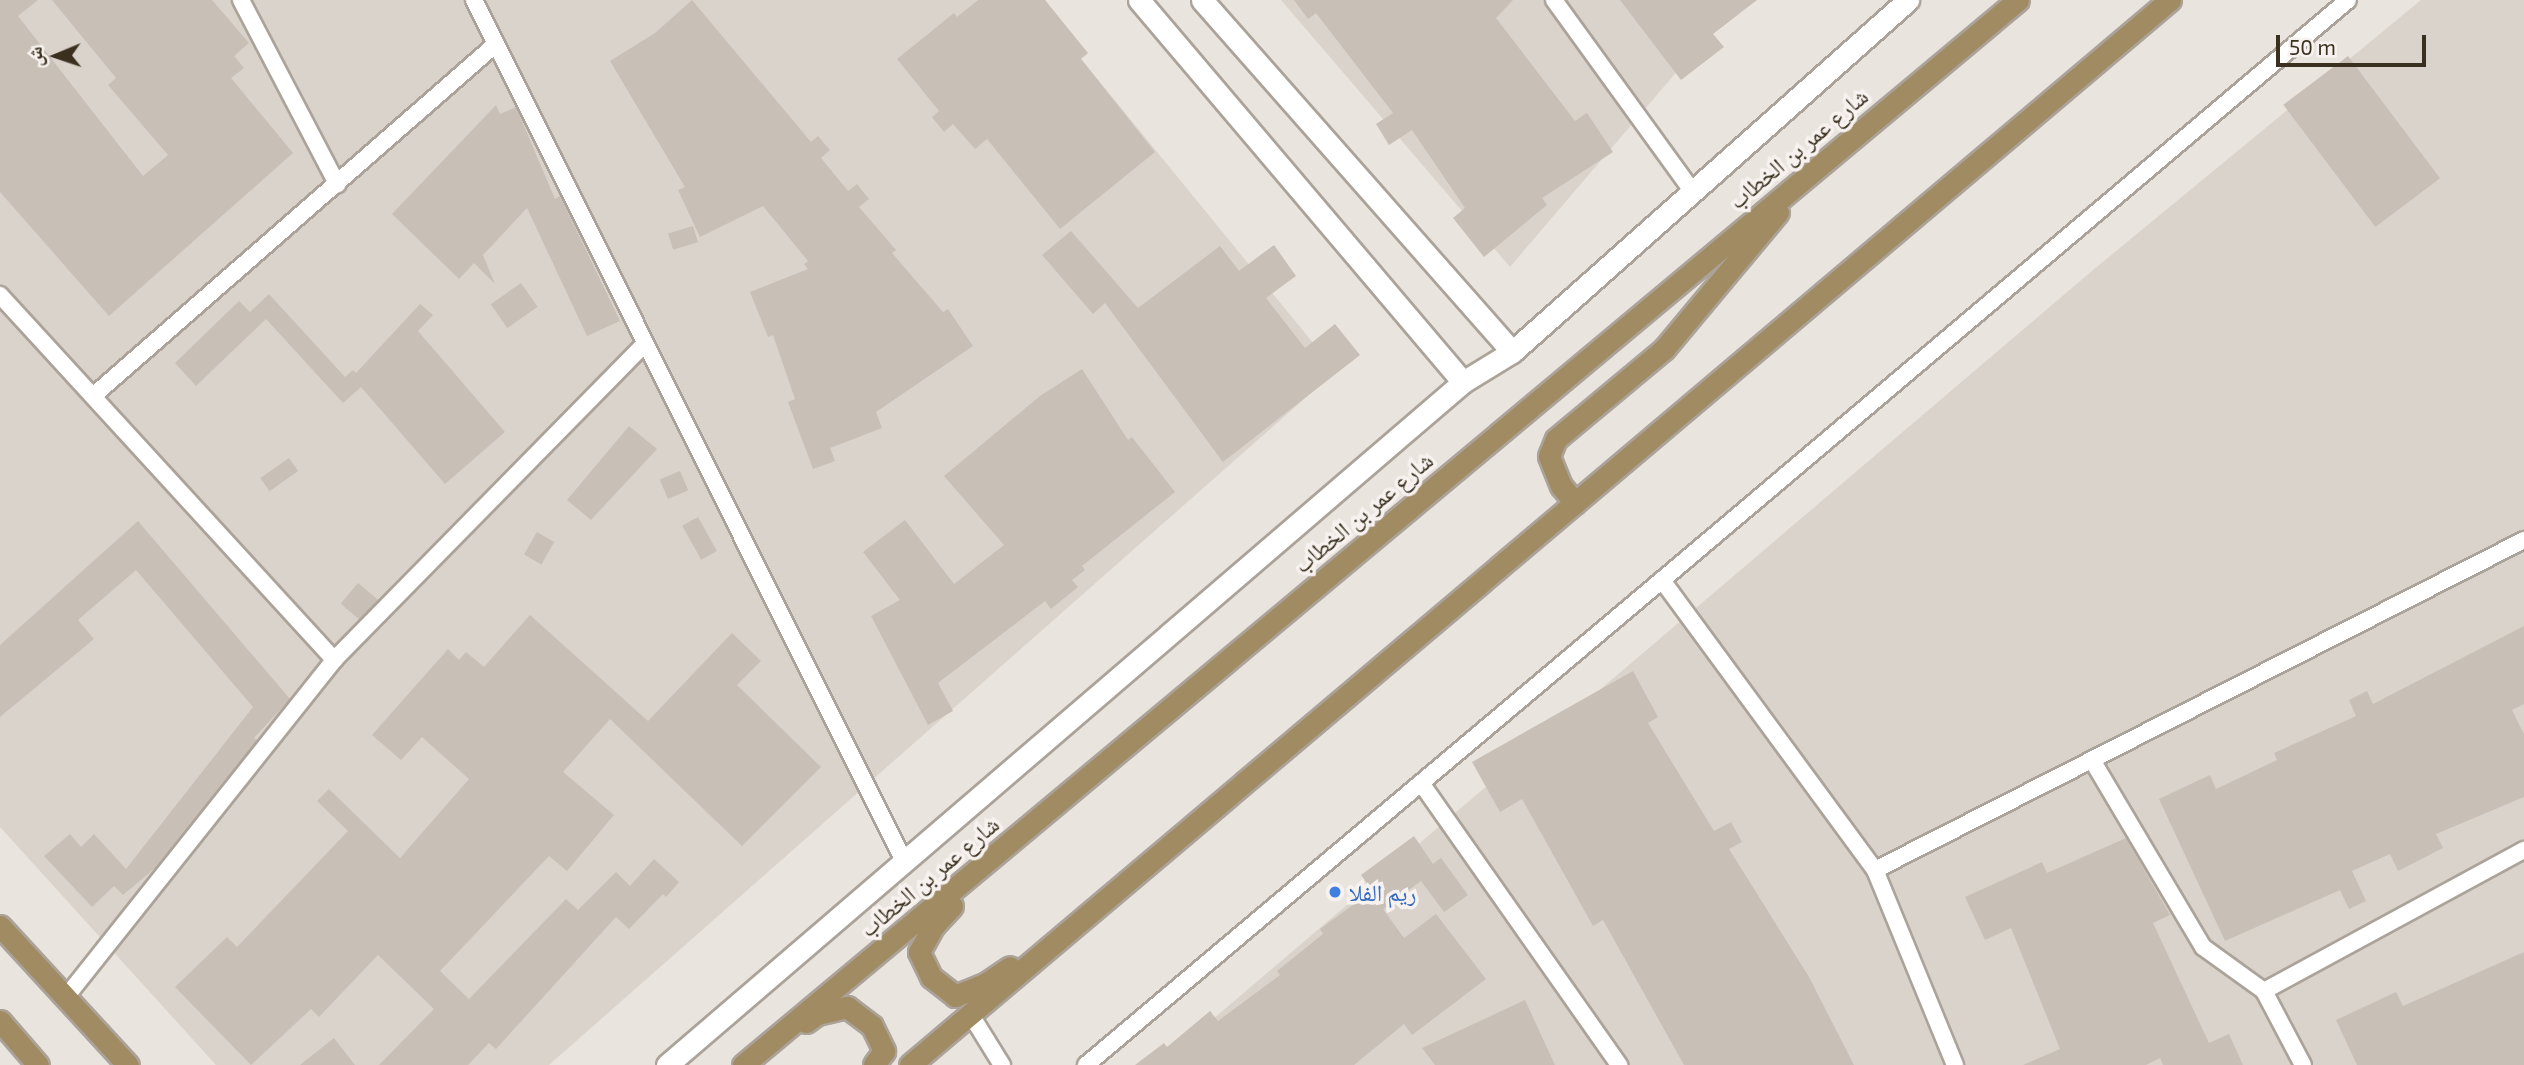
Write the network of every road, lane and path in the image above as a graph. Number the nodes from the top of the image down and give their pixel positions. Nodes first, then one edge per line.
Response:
1 (241, 0) edge
2 (474, 0) edge
3 (1139, 0) edge
4 (1202, 0) edge
5 (1554, 0) edge
6 (1909, 0) edge
7 (2018, 0) edge
8 (2170, 0) edge
9 (2348, 0) edge
10 (496, 44) junction
11 (1812, 170) junction
12 (337, 184) junction
13 (1693, 192) junction
14 (0, 295) edge
15 (645, 344) junction
16 (1512, 352) junction
17 (1463, 382) junction
18 (93, 396) junction
19 (1575, 503) junction
20 (2524, 540) edge
21 (1662, 580) junction
22 (334, 660) junction
23 (2092, 760) junction
24 (1421, 783) junction
25 (1031, 825) junction
26 (2524, 850) edge
27 (904, 861) junction
28 (1875, 870) junction
29 (1114, 894) junction
30 (0, 926) edge
31 (2264, 991) junction
32 (66, 997) junction
33 (971, 1015) junction
34 (0, 1021) edge
35 (38, 1065) edge
36 (128, 1065) edge
37 (667, 1065) edge
38 (743, 1065) edge
39 (749, 1065) edge
40 (874, 1065) edge
41 (910, 1065) edge
42 (1002, 1065) edge
43 (1086, 1065) edge
44 (1619, 1065) edge
45 (1955, 1065) edge
46 (2303, 1065) edge

1 - 12 street
2 - 10 street
3 - 17 street
4 - 16 street
5 - 13 street
6 - 13 street
7 - 11 main road, شارع عمر بن الخطاب
8 - 19 main road
9 - 21 street
10 - 12 street
10 - 15 street
11 - 19 main road
11 - 25 main road, شارع عمر بن الخطاب
12 - 18 street
13 - 16 street
14 - 18 street
15 - 22 street
15 - 27 street
16 - 17 street
17 - 27 street
18 - 22 street
19 - 29 main road
20 - 23 street
21 - 24 street
21 - 28 street
22 - 32 street
23 - 28 street
23 - 31 street
24 - 43 street
24 - 44 street
25 - 29 main road
25 - 38 main road, شارع عمر بن الخطاب
26 - 31 street
27 - 37 street
28 - 45 street
29 - 33 main road
30 - 32 main road
31 - 46 street
32 - 36 main road
33 - 41 main road
33 - 42 street
34 - 35 main road
39 - 40 main road

